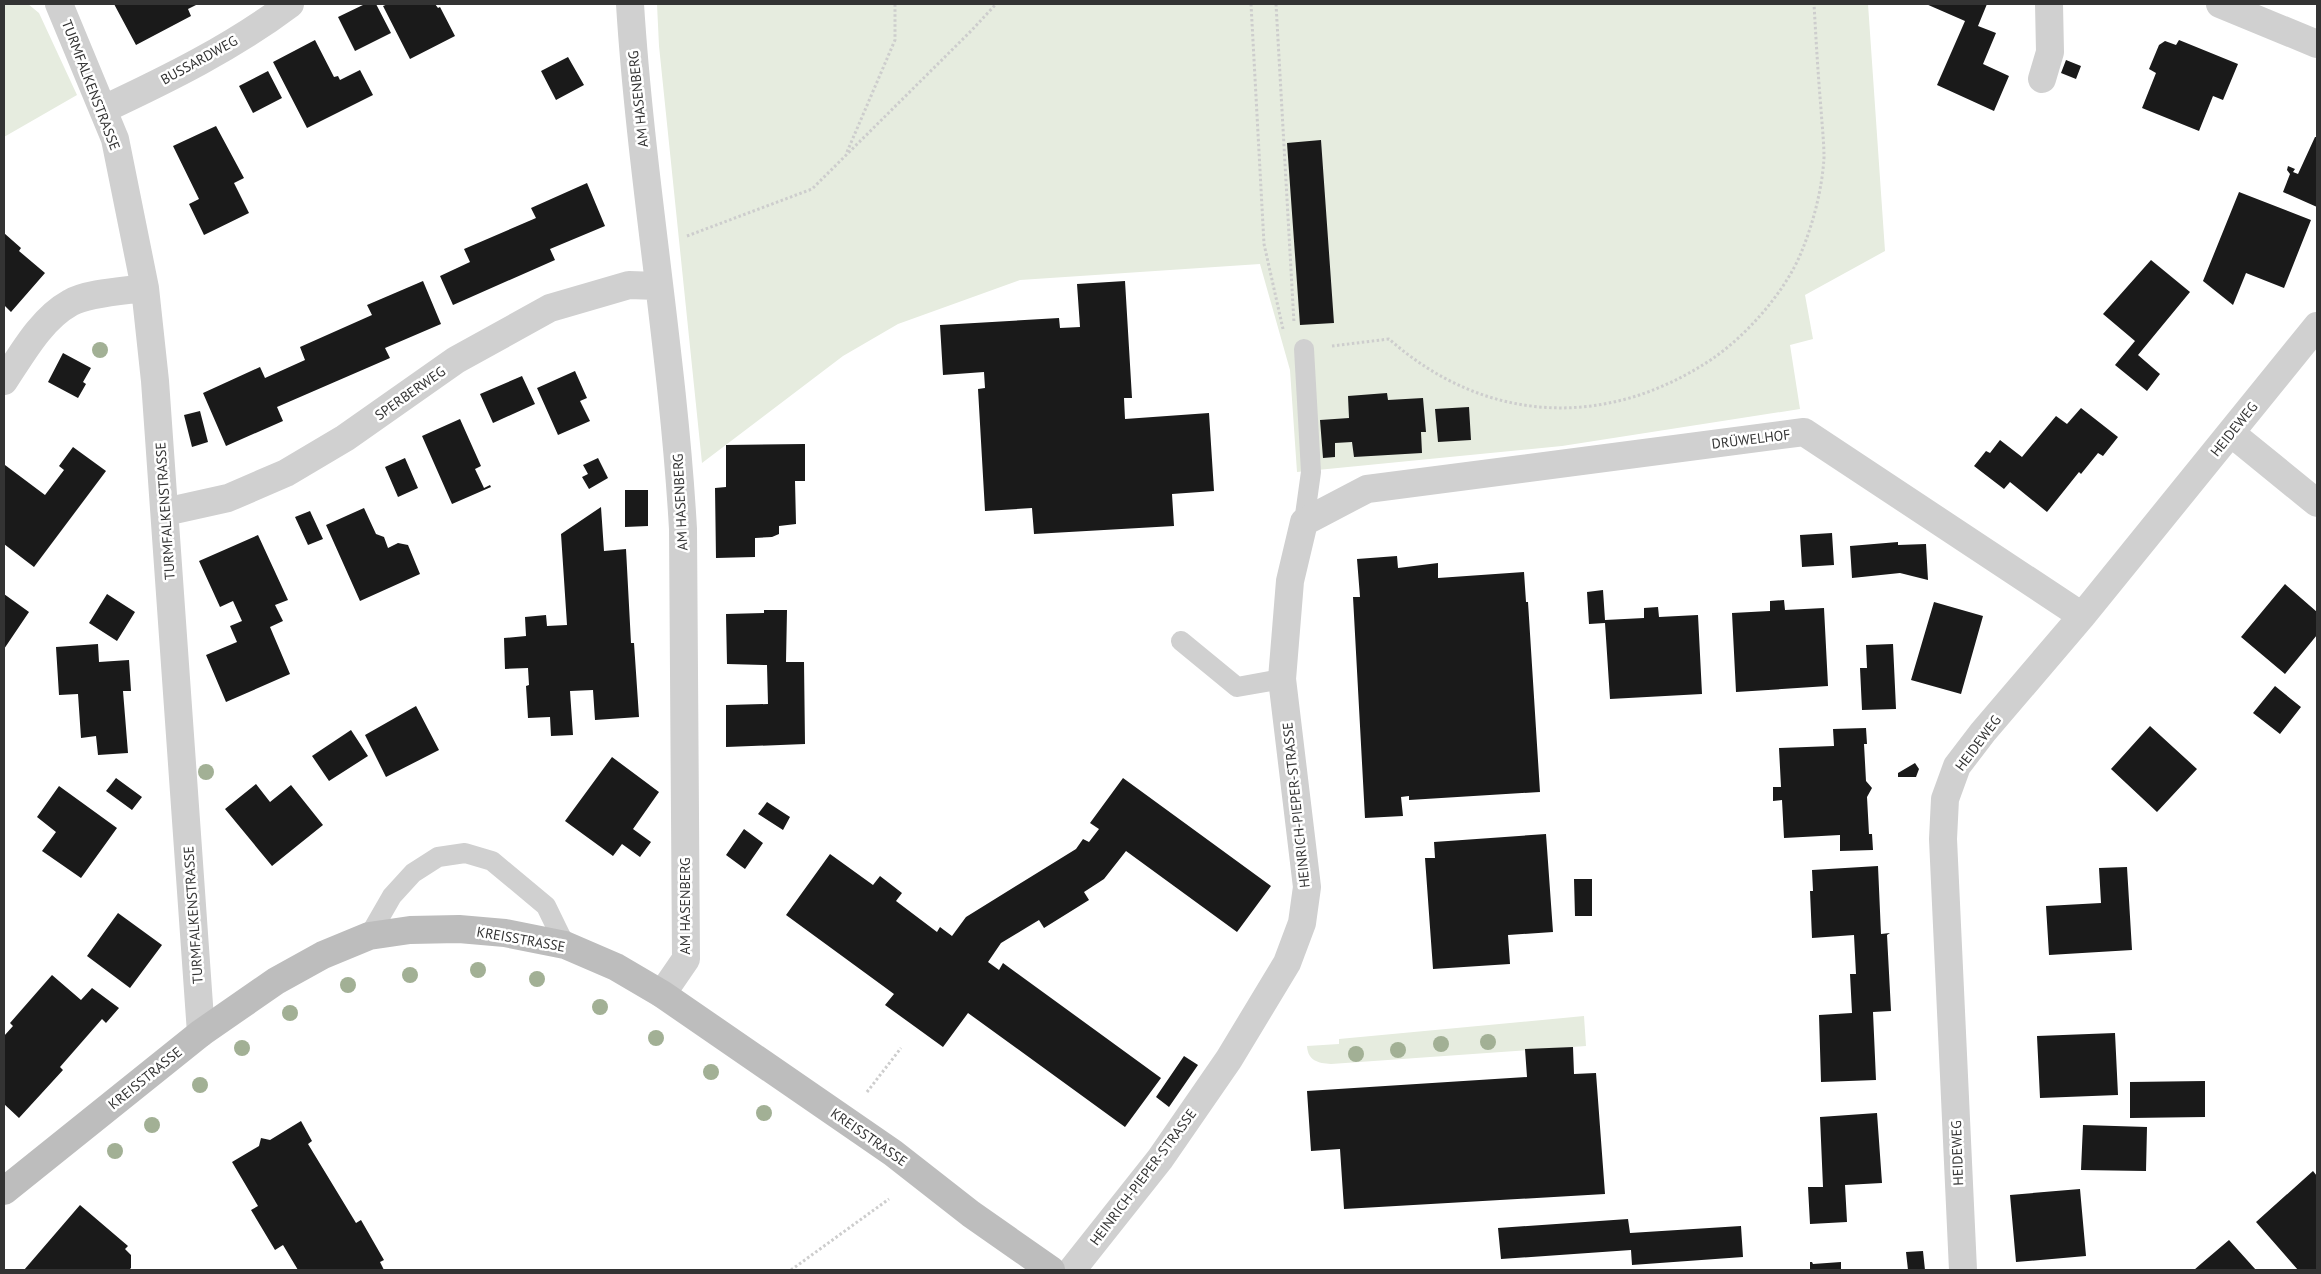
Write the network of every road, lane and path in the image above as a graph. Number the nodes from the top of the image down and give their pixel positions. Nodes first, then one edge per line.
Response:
1 (59, 4) edge
2 (290, 4) edge
3 (630, 4) edge
4 (895, 4) edge
5 (996, 4) edge
6 (1250, 4) edge
7 (1276, 4) edge
8 (1814, 4) edge
9 (2048, 4) edge
10 (2220, 4) edge
11 (2317, 44) edge
12 (2042, 79) dead end
13 (104, 109) junction
14 (846, 155) junction
15 (654, 249) junction
16 (658, 286) junction
17 (145, 288) junction
18 (2317, 326) edge
19 (1300, 349) junction
20 (4, 381) edge
21 (2231, 433) junction
22 (2317, 503) edge
23 (165, 512) junction
24 (1304, 522) junction
25 (2082, 616) junction
26 (1181, 641) dead end
27 (1282, 680) junction
28 (368, 936) junction
29 (565, 945) junction
30 (662, 994) junction
31 (201, 1033) junction
32 (901, 1048) dead end
33 (867, 1092) dead end
34 (4, 1191) edge
35 (889, 1199) dead end
36 (791, 1270) edge
37 (1051, 1270) edge
38 (1072, 1270) edge
39 (1963, 1270) edge

1 - 13 street, TURMFALKENSTRASSE
2 - 13 street, BUSSARDWEG
3 - 15 street, AM HASENBERG
4 - 14 path
5 - 14 path
6 - 19 path
7 - 19 path
8 - 19 path
9 - 12 street
10 - 11 street
13 - 17 street, TURMFALKENSTRASSE
14 - 15 path
15 - 16 street, AM HASENBERG
16 - 23 street, SPERBERWEG
16 - 30 street, AM HASENBERG
17 - 20 street
17 - 23 street, TURMFALKENSTRASSE
18 - 21 street, HEIDEWEG
19 - 24 lane
21 - 22 street
21 - 25 street, HEIDEWEG
23 - 31 street, TURMFALKENSTRASSE
24 - 25 street, DRÜWELHOF
24 - 27 street, HEINRICH-PIEPER-STRASSE
25 - 39 street, HEIDEWEG
26 - 27 lane
27 - 38 street, HEINRICH-PIEPER-STRASSE
28 - 29 main road, KREISSTRASSE
28 - 29 lane
28 - 31 main road, KREISSTRASSE
29 - 30 main road, KREISSTRASSE
30 - 37 main road, KREISSTRASSE
31 - 34 main road, KREISSTRASSE
32 - 33 path
35 - 36 path

